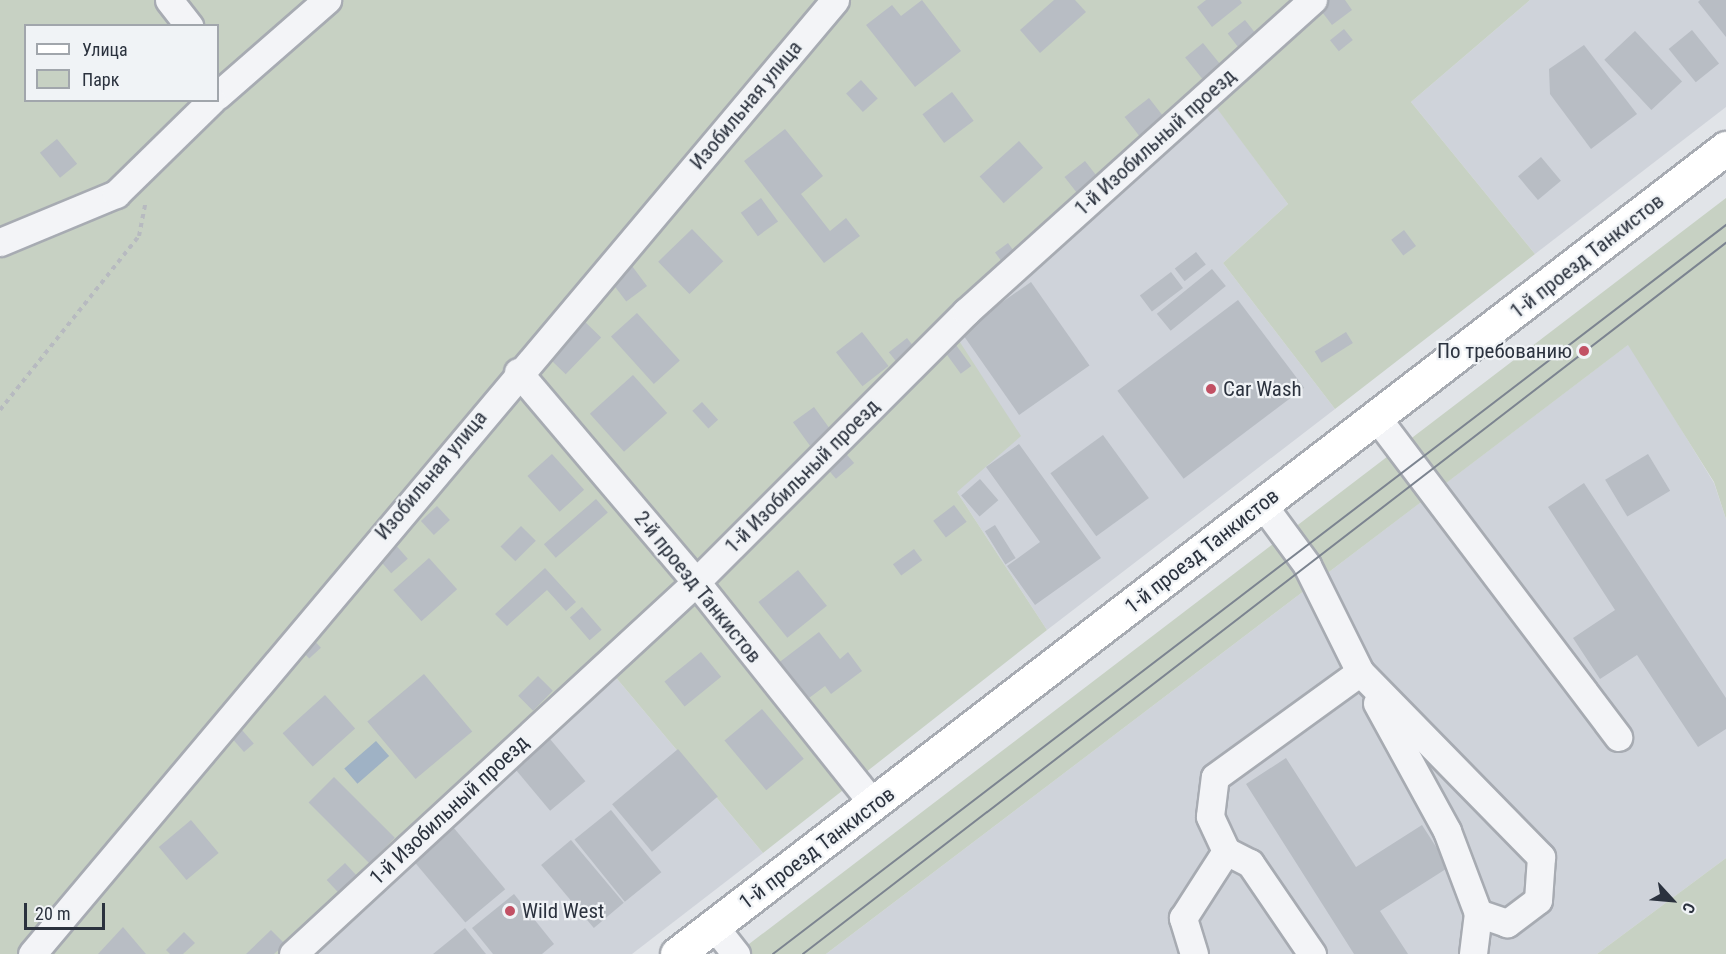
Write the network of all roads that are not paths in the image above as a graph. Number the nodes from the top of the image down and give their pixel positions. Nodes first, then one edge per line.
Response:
1 (170, 0) edge
2 (327, 0) edge
3 (835, 0) edge
4 (1313, 0) edge
5 (188, 24) edge
6 (222, 79) edge
7 (210, 102) edge
8 (1726, 148) edge
9 (0, 242) edge
10 (518, 372) junction
11 (1377, 418) junction
12 (1262, 504) junction
13 (696, 582) junction
14 (1360, 672) junction
15 (1618, 737) dead end
16 (874, 805) junction
17 (1226, 851) junction
18 (1478, 914) junction
19 (714, 926) junction
20 (32, 954) edge
21 (293, 954) edge
22 (677, 954) edge
23 (736, 954) edge
24 (1194, 954) edge
25 (1312, 954) edge
26 (1473, 954) edge

1 - 5 street
2 - 6 street
3 - 10 street, Изобильная улица
4 - 13 street, 1-й Изобильный проезд
7 - 9 street
8 - 11 main road, 1-й проезд Танкистов
10 - 13 street, 2-й проезд Танкистов
10 - 20 street, Изобильная улица
11 - 12 main road, 1-й проезд Танкистов
11 - 15 street
12 - 14 street
12 - 16 main road, 1-й проезд Танкистов
13 - 16 street, 2-й проезд Танкистов
13 - 21 street, 1-й Изобильный проезд
14 - 17 street
14 - 18 street
14 - 18 street
16 - 19 main road, 1-й проезд Танкистов
17 - 24 street
17 - 25 street
18 - 26 street
19 - 22 main road, 1-й проезд Танкистов
19 - 23 street

